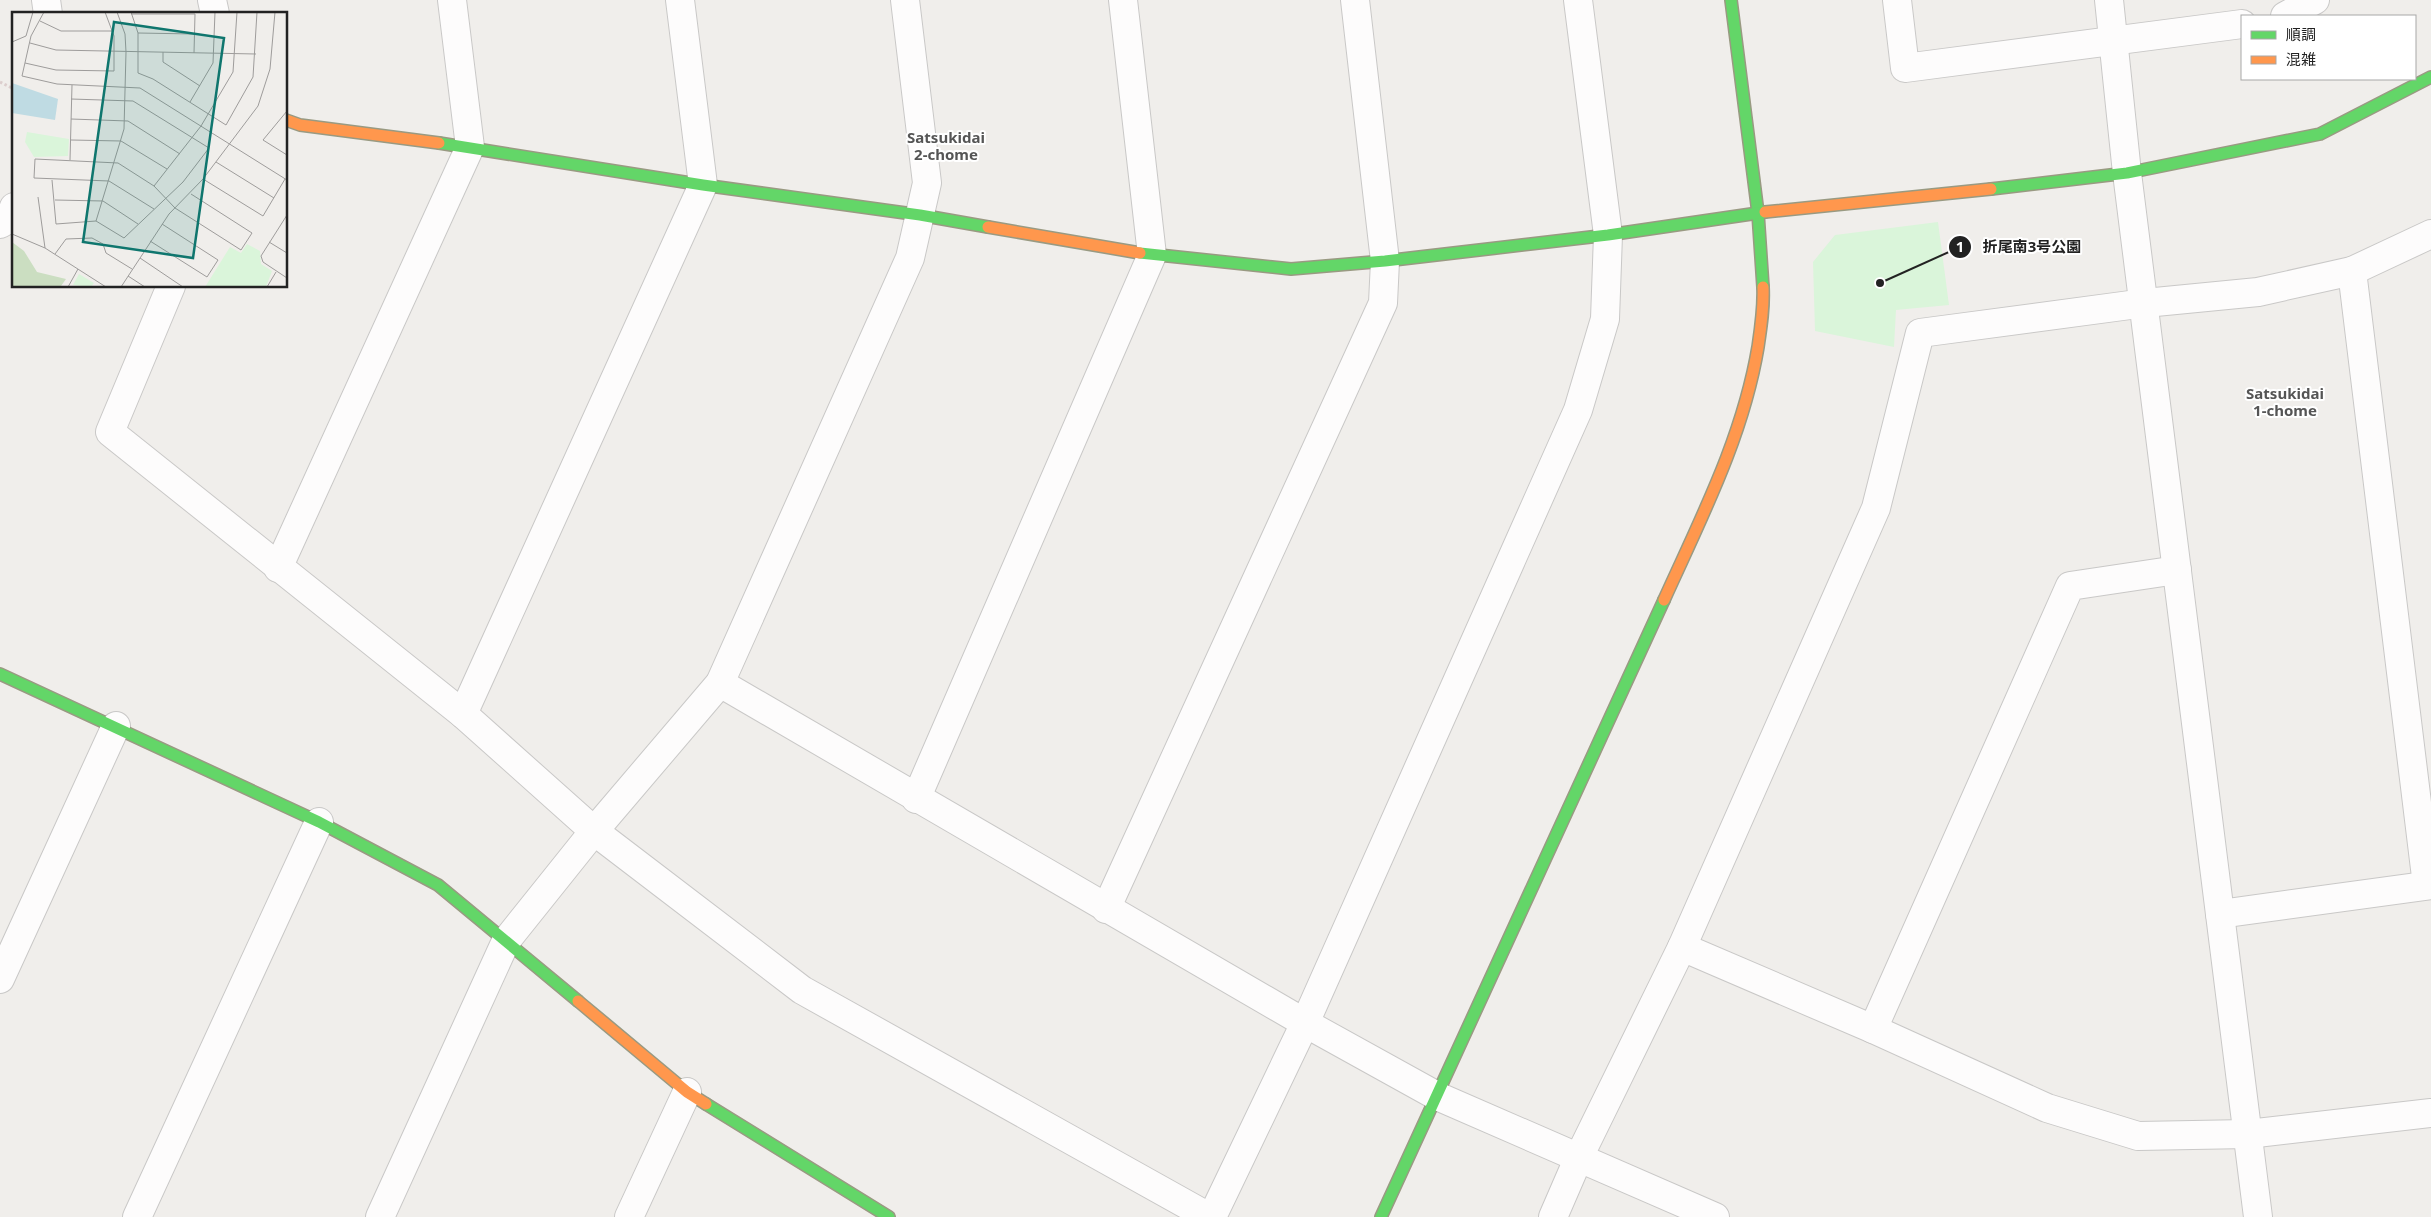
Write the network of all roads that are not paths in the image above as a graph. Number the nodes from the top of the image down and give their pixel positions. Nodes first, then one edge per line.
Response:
1 (452, 0) edge
2 (680, 0) edge
3 (905, 0) edge
4 (1123, 0) edge
5 (1354, 0) edge
6 (1578, 0) edge
7 (1731, 0) edge
8 (1897, 0) edge
9 (2109, 0) edge
10 (2315, 0) edge
11 (2287, 15) edge
12 (2241, 24) edge
13 (2114, 40) junction
14 (2431, 77) edge
15 (288, 121) edge
16 (470, 147) junction
17 (2127, 173) junction
18 (703, 185) junction
19 (12, 212) edge
20 (1758, 213) junction
21 (920, 215) junction
22 (0, 224) edge
23 (2431, 234) edge
24 (1608, 235) junction
25 (1152, 255) junction
26 (1385, 261) junction
27 (2352, 271) junction
28 (170, 288) edge
29 (2145, 303) junction
30 (278, 568) junction
31 (2177, 570) junction
32 (0, 674) edge
33 (720, 683) junction
34 (463, 714) junction
35 (116, 726) junction
36 (916, 799) junction
37 (318, 822) junction
38 (594, 831) junction
39 (2429, 885) edge
40 (1106, 909) junction
41 (2220, 914) junction
42 (506, 940) junction
43 (1682, 948) junction
44 (0, 979) edge
45 (1305, 1023) junction
46 (1873, 1029) junction
47 (687, 1092) junction
48 (1437, 1096) junction
49 (2431, 1113) edge
50 (2248, 1134) junction
51 (1579, 1157) junction
52 (874, 1213) edge
53 (138, 1217) edge
54 (380, 1217) edge
55 (629, 1217) edge
56 (1210, 1217) edge
57 (1381, 1217) edge
58 (1553, 1217) edge
59 (1715, 1217) edge
60 (2258, 1217) edge

1 - 16 street
2 - 18 street
3 - 21 street
4 - 25 street
5 - 26 street
6 - 24 street
7 - 20 street
8 - 13 street
9 - 13 street
10 - 11 street
12 - 13 street
13 - 17 street
14 - 17 street
15 - 16 street
16 - 18 street
16 - 30 street
17 - 20 street
17 - 29 street
18 - 21 street
18 - 34 street
19 - 22 street
20 - 24 street
20 - 48 street
21 - 25 street
21 - 33 street
23 - 27 street
24 - 26 street
24 - 45 street
25 - 26 street
25 - 36 street
26 - 40 street
27 - 29 street
27 - 39 street
28 - 30 street
29 - 31 street
29 - 43 street
30 - 34 street
31 - 41 street
31 - 46 street
32 - 35 street
33 - 36 street
33 - 38 street
34 - 38 street
35 - 37 street
35 - 44 street
36 - 40 street
37 - 42 street
37 - 53 street
38 - 42 street
38 - 56 street
39 - 41 street
40 - 45 street
41 - 50 street
42 - 47 street
42 - 54 street
43 - 46 street
43 - 51 street
45 - 48 street
45 - 56 street
46 - 50 street
47 - 52 street
47 - 55 street
48 - 51 street
48 - 57 street
49 - 50 street
50 - 60 street
51 - 58 street
51 - 59 street

